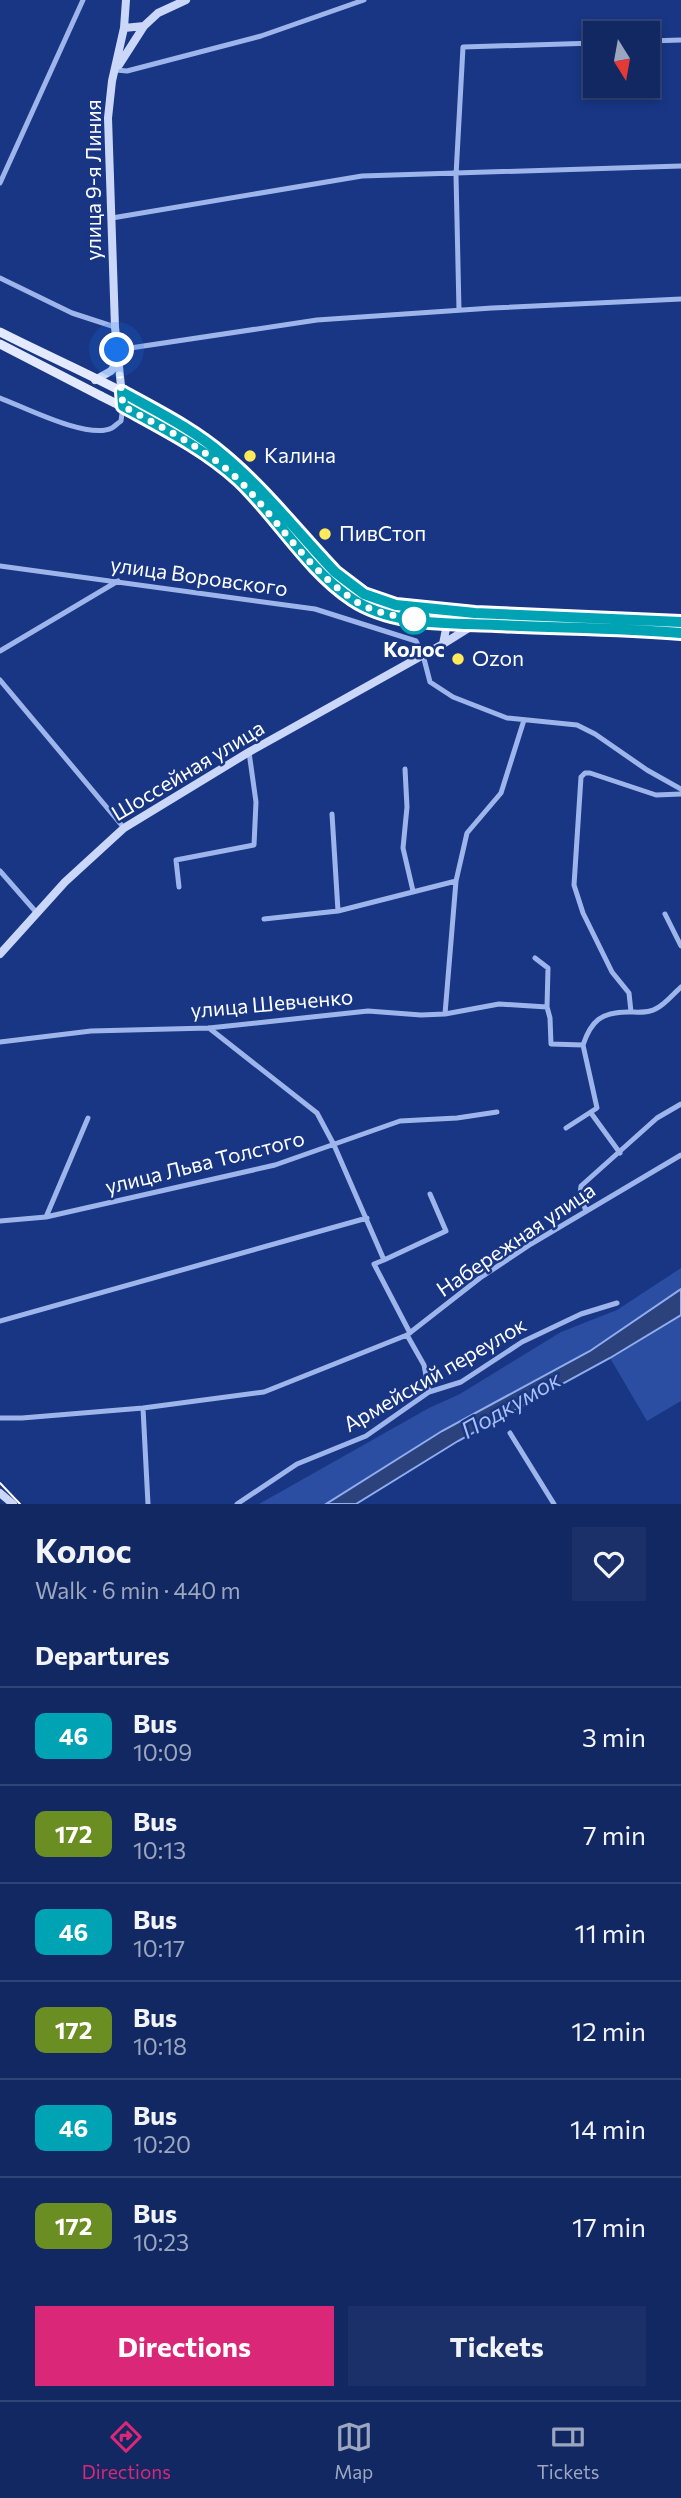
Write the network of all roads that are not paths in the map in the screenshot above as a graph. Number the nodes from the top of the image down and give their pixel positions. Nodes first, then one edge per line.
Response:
1 (83, 0) edge
2 (126, 0) edge
3 (186, 0) edge
4 (364, 0) edge
5 (144, 26) junction
6 (124, 29) junction
7 (681, 40) edge
8 (660, 41) edge
9 (583, 43) edge
10 (116, 70) junction
11 (681, 166) edge
12 (454, 175) junction
13 (0, 183) edge
14 (112, 218) junction
15 (0, 278) edge
16 (681, 299) edge
17 (459, 310) junction
18 (116, 327) junction
19 (0, 332) edge
20 (0, 344) edge
21 (117, 350) junction
22 (118, 361) junction
23 (95, 380) junction
24 (122, 392) junction
25 (0, 398) edge
26 (123, 406) junction
27 (0, 566) edge
28 (118, 581) junction
29 (475, 613) junction
30 (433, 621) junction
31 (681, 622) edge
32 (475, 624) junction
33 (681, 633) edge
34 (443, 644) junction
35 (0, 651) edge
36 (423, 655) junction
37 (0, 680) edge
38 (524, 720) junction
39 (248, 752) junction
40 (405, 769) dead end
41 (681, 792) edge
42 (332, 814) dead end
43 (124, 828) junction
44 (0, 871) edge
45 (456, 881) junction
46 (179, 887) dead end
47 (413, 891) junction
48 (338, 911) junction
49 (36, 912) junction
50 (665, 914) dead end
51 (264, 919) dead end
52 (681, 946) edge
53 (0, 954) edge
54 (535, 958) dead end
55 (681, 987) edge
56 (547, 1007) junction
57 (631, 1012) junction
58 (445, 1014) junction
59 (209, 1028) junction
60 (0, 1042) edge
61 (583, 1045) junction
62 (681, 1104) edge
63 (496, 1112) dead end
64 (591, 1113) junction
65 (89, 1118) dead end
66 (566, 1128) dead end
67 (334, 1145) junction
68 (620, 1153) junction
69 (681, 1155) edge
70 (430, 1194) dead end
71 (586, 1211) junction
72 (46, 1217) junction
73 (367, 1218) junction
74 (0, 1221) edge
75 (384, 1260) junction
76 (617, 1303) dead end
77 (0, 1321) edge
78 (408, 1334) junction
79 (429, 1392) junction
80 (143, 1408) junction
81 (0, 1418) edge
82 (510, 1433) dead end
83 (0, 1493) edge
84 (13, 1504) edge
85 (148, 1504) edge
86 (237, 1504) edge
87 (554, 1504) edge

1 - 13 street
2 - 6 main road, улица 9-я Линия
3 - 5 main road
4 - 10 street
5 - 6 main road
5 - 10 main road
6 - 10 main road, улица 9-я Линия
7 - 8 street
9 - 12 street
10 - 14 main road, улица 9-я Линия
11 - 12 street
12 - 14 street
12 - 17 street
14 - 18 main road, улица 9-я Линия
15 - 18 street
16 - 17 street
17 - 21 street
18 - 21 main road, улица 9-я Линия
19 - 23 main road
20 - 26 main road
21 - 22 main road, улица 9-я Линия
22 - 23 main road
22 - 24 main road, улица 9-я Линия
23 - 24 main road
24 - 26 main road, улица 9-я Линия
24 - 29 main road
25 - 26 street
26 - 30 main road
27 - 28 street, улица Воровского
28 - 35 street
28 - 36 street, улица Воровского
29 - 31 main road
29 - 32 main road
30 - 32 main road
30 - 34 main road
32 - 33 main road
32 - 34 main road, Шоссейная улица
34 - 36 main road, Шоссейная улица
36 - 38 street
36 - 39 main road, Шоссейная улица
37 - 43 street
38 - 41 street
38 - 45 street
39 - 43 main road, Шоссейная улица
39 - 46 street
40 - 47 street
41 - 57 street
42 - 48 street
43 - 49 main road, Шоссейная улица
44 - 49 street
45 - 47 street
45 - 58 street
47 - 48 street
48 - 51 street
49 - 53 main road, Шоссейная улица
50 - 52 street
54 - 56 street
55 - 57 street
56 - 58 street, улица Шевченко
56 - 61 street
57 - 61 street
58 - 59 street, улица Шевченко
59 - 60 street, улица Шевченко
59 - 67 street
61 - 64 street
62 - 68 street
63 - 67 street, улица Льва Толстого
64 - 66 street
64 - 68 street
65 - 72 street
67 - 72 street, улица Льва Толстого
67 - 73 street
68 - 71 street
69 - 71 street, Набережная улица
70 - 75 street
71 - 78 street, Набережная улица
72 - 74 street, улица Льва Толстого
73 - 75 street
73 - 77 street
75 - 78 street
76 - 79 street, Армейский переулок
78 - 79 street
78 - 80 street, Набережная улица
79 - 86 street, Армейский переулок
80 - 81 street, Набережная улица
80 - 85 street
82 - 87 street
83 - 84 main road

